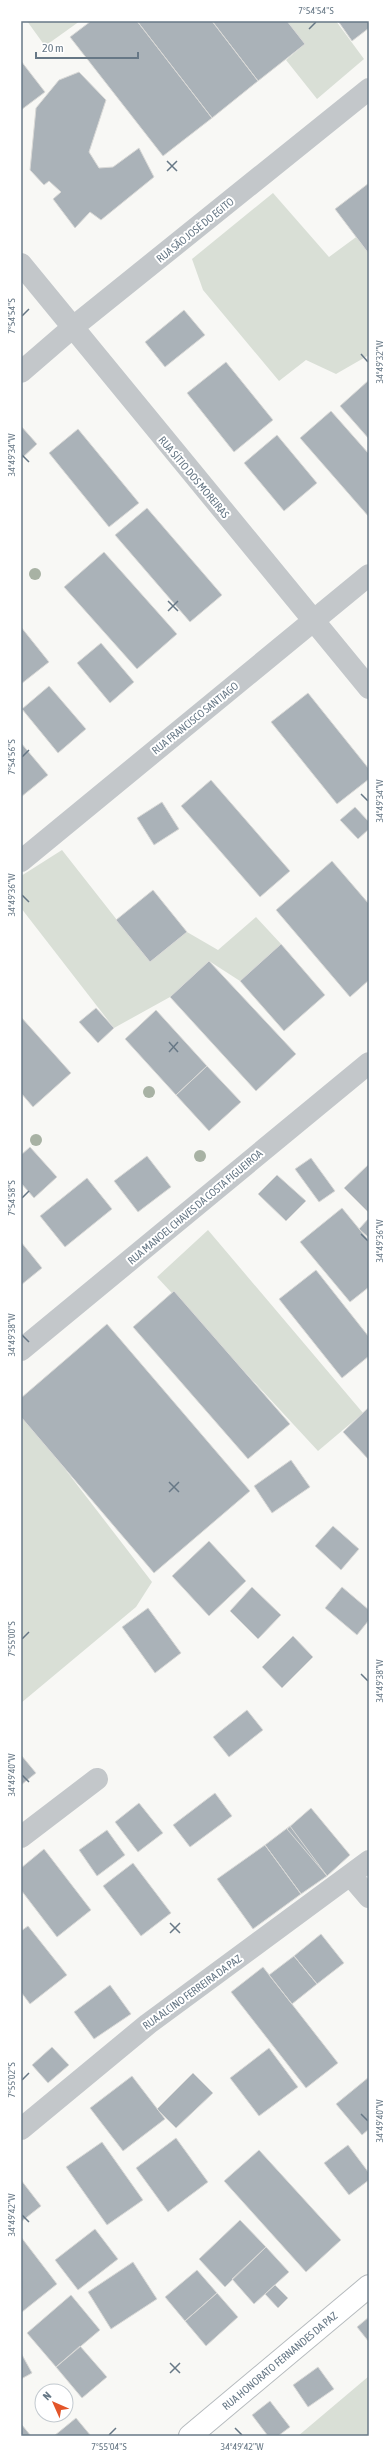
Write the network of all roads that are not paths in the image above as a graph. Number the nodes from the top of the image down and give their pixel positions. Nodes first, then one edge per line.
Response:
1 (369, 89) edge
2 (21, 264) edge
3 (72, 328) junction
4 (21, 372) edge
5 (369, 575) edge
6 (313, 622) junction
7 (369, 688) edge
8 (21, 861) edge
9 (369, 1063) edge
10 (21, 1350) edge
11 (98, 1779) dead end
12 (21, 1837) edge
13 (369, 1862) edge
14 (350, 1876) junction
15 (369, 1897) edge
16 (21, 2129) edge
17 (369, 2286) edge
18 (190, 2436) edge

1 - 3 street, RUA SÃO JOSÉ DO EGITO
2 - 3 street, RUA SÍTIO DOS MOREIRAS
3 - 4 street, RUA SÃO JOSÉ DO EGITO
3 - 6 street, RUA SÍTIO DOS MOREIRAS
5 - 6 street, RUA FRANCISCO SANTIAGO
6 - 7 street, RUA SÍTIO DOS MOREIRAS
6 - 8 street, RUA FRANCISCO SANTIAGO
9 - 10 street, RUA MANOEL CHAVES DA COSTA FIGUEIROA
11 - 12 street
13 - 14 street, RUA ALCINO FERREIRA DA PAZ
14 - 15 street
14 - 16 street, RUA ALCINO FERREIRA DA PAZ
17 - 18 main road, RUA HONORATO FERNANDES DA PAZ

